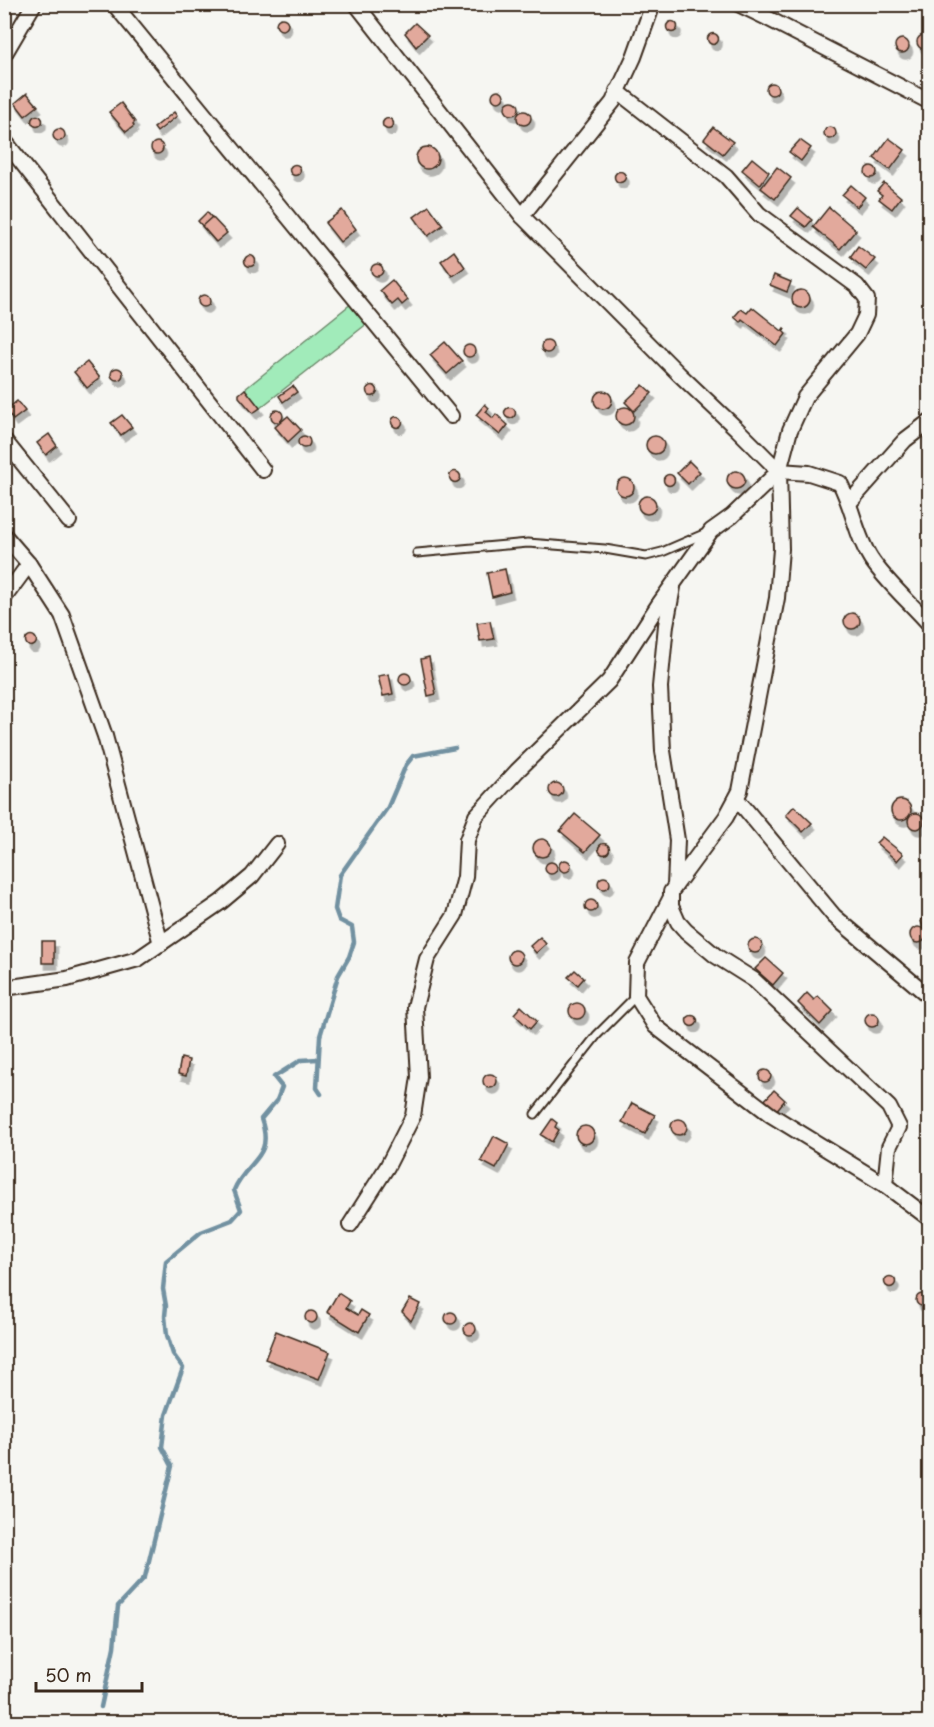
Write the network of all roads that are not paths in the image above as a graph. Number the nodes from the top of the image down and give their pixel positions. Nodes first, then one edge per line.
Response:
1 (34, 4) edge
2 (114, 4) edge
3 (356, 4) edge
4 (653, 4) edge
5 (738, 4) edge
6 (4, 55) edge
7 (617, 92) junction
8 (930, 102) edge
9 (4, 140) edge
10 (522, 216) junction
11 (451, 416) dead end
12 (930, 421) edge
13 (4, 440) edge
14 (263, 470) dead end
15 (779, 471) junction
16 (850, 502) junction
17 (69, 521) dead end
18 (711, 531) junction
19 (4, 536) edge
20 (417, 553) dead end
21 (29, 564) junction
22 (674, 582) junction
23 (4, 598) edge
24 (930, 625) edge
25 (737, 799) junction
26 (277, 844) dead end
27 (672, 893) junction
28 (161, 944) junction
29 (4, 987) edge
30 (636, 996) junction
31 (930, 997) edge
32 (535, 1114) dead end
33 (885, 1185) junction
34 (930, 1219) edge
35 (350, 1225) dead end

1 - 6 street
2 - 11 street
3 - 10 street
4 - 7 street
5 - 8 street
7 - 10 street
7 - 15 street
9 - 14 street
10 - 15 street
12 - 16 street
13 - 17 street
15 - 16 street
15 - 18 street
15 - 25 street
16 - 24 street
18 - 20 lane
18 - 22 street
19 - 21 street
21 - 23 street
21 - 28 street
22 - 27 street
22 - 35 street
25 - 27 street
25 - 31 street
26 - 28 street
27 - 30 street
27 - 33 street
28 - 29 street
30 - 32 lane
30 - 33 street
33 - 34 street

